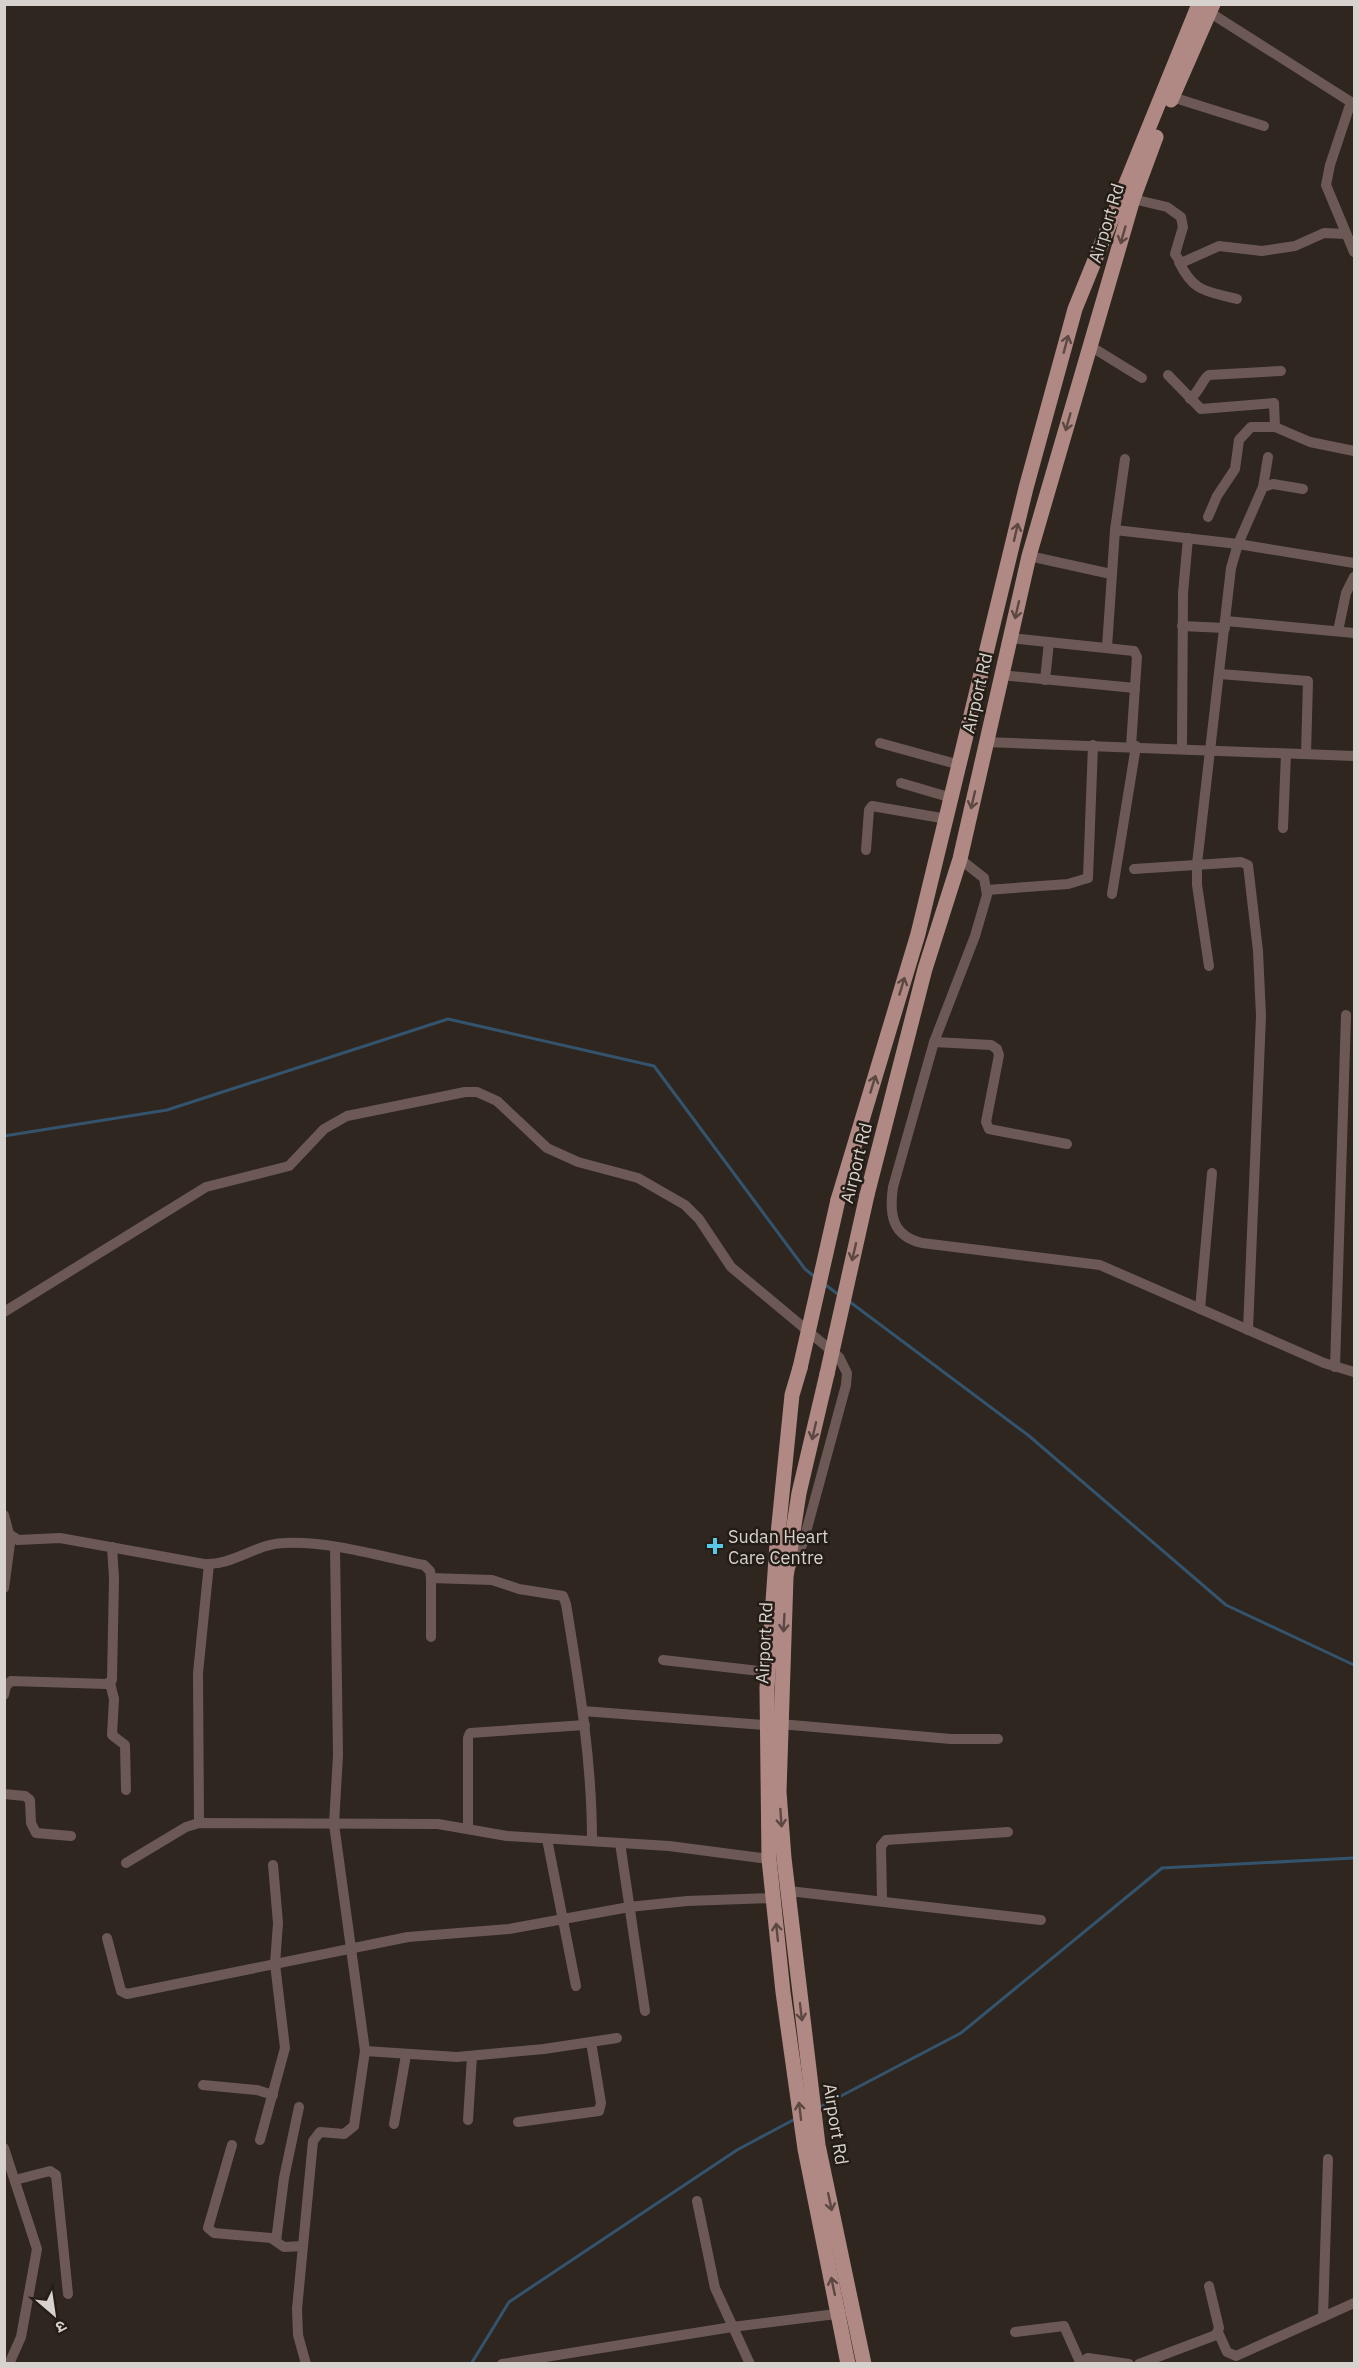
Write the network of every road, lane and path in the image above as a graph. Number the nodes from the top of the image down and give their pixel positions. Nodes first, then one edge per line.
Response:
1 (1201, 7) edge
2 (1172, 97) junction
3 (1353, 103) edge
4 (1264, 126) dead end
5 (1133, 199) junction
6 (1346, 234) junction
7 (1354, 252) edge
8 (1179, 262) junction
9 (1237, 299) dead end
10 (1090, 346) junction
11 (1281, 371) dead end
12 (1168, 375) dead end
13 (1142, 378) dead end
14 (1190, 399) junction
15 (1275, 427) junction
16 (1354, 451) edge
17 (1268, 457) dead end
18 (1125, 459) dead end
19 (1263, 487) junction
20 (1303, 489) dead end
21 (1208, 517) dead end
22 (1115, 530) junction
23 (1188, 538) junction
24 (1238, 543) junction
25 (1029, 556) junction
26 (1354, 563) edge
27 (1111, 574) junction
28 (1354, 577) edge
29 (1226, 624) junction
30 (1182, 626) junction
31 (1338, 631) junction
32 (1354, 633) edge
33 (1010, 638) junction
34 (1048, 642) junction
35 (1107, 647) junction
36 (1001, 675) junction
37 (1220, 675) junction
38 (1045, 680) junction
39 (1135, 688) junction
40 (986, 742) junction
41 (880, 743) dead end
42 (1094, 745) junction
43 (1133, 746) junction
44 (1182, 748) junction
45 (1212, 751) junction
46 (1286, 754) junction
47 (1305, 754) junction
48 (1354, 756) edge
49 (960, 765) junction
50 (901, 783) dead end
51 (952, 798) junction
52 (946, 819) junction
53 (1283, 828) dead end
54 (866, 850) dead end
55 (960, 858) junction
56 (1197, 864) junction
57 (1134, 869) dead end
58 (987, 890) junction
59 (1112, 894) dead end
60 (1209, 966) dead end
61 (1346, 1015) dead end
62 (934, 1042) junction
63 (1067, 1144) dead end
64 (1212, 1173) dead end
65 (1200, 1309) junction
66 (4, 1312) edge
67 (1248, 1330) junction
68 (1335, 1367) junction
69 (1354, 1372) edge
70 (4, 1515) edge
71 (11, 1536) junction
72 (112, 1547) junction
73 (335, 1548) junction
74 (209, 1564) junction
75 (786, 1574) junction
76 (431, 1578) junction
77 (4, 1588) edge
78 (431, 1638) dead end
79 (663, 1660) dead end
80 (768, 1672) junction
81 (110, 1683) junction
82 (4, 1695) edge
83 (583, 1711) junction
84 (585, 1725) junction
85 (773, 1725) junction
86 (998, 1739) dead end
87 (126, 1790) dead end
88 (4, 1794) edge
89 (199, 1823) junction
90 (334, 1824) junction
91 (468, 1827) junction
92 (1008, 1832) dead end
93 (71, 1836) dead end
94 (548, 1839) junction
95 (592, 1840) junction
96 (620, 1842) junction
97 (769, 1859) junction
98 (126, 1863) dead end
99 (273, 1865) dead end
100 (789, 1891) junction
101 (774, 1898) junction
102 (882, 1902) junction
103 (628, 1907) junction
104 (563, 1918) junction
105 (1041, 1920) dead end
106 (107, 1938) dead end
107 (351, 1948) junction
108 (275, 1964) junction
109 (576, 1986) dead end
110 (645, 2011) dead end
111 (617, 2038) dead end
112 (591, 2042) junction
113 (365, 2050) junction
114 (406, 2055) junction
115 (472, 2056) junction
116 (802, 2074) junction
117 (203, 2085) dead end
118 (273, 2095) junction
119 (298, 2107) dead end
120 (468, 2120) dead end
121 (518, 2122) dead end
122 (394, 2124) dead end
123 (260, 2140) dead end
124 (232, 2145) dead end
125 (4, 2148) edge
126 (1328, 2159) dead end
127 (15, 2180) junction
128 (698, 2201) dead end
129 (276, 2241) junction
130 (303, 2246) junction
131 (1209, 2286) dead end
132 (68, 2294) dead end
133 (1354, 2303) edge
134 (846, 2313) junction
135 (1323, 2317) junction
136 (732, 2327) junction
137 (1015, 2332) dead end
138 (1218, 2332) junction
139 (1153, 2361) edge
140 (1080, 2363) edge
141 (9, 2364) edge
142 (306, 2364) edge
143 (502, 2364) edge
144 (750, 2364) edge
145 (848, 2364) edge
146 (864, 2364) edge
147 (1129, 2364) edge
148 (1139, 2364) edge

1 - 2 main road, Airport Rd
1 - 3 street
49 -> 1 main road
2 - 4 street
2 - 5 main road, Airport Rd
3 - 6 street
5 - 8 street
5 -> 10 main road, Airport Rd
6 - 7 street
6 - 8 street
8 - 9 street
10 - 13 street
10 -> 25 main road, Airport Rd
11 - 14 street
12 - 14 street
14 - 15 street
15 - 16 street
15 - 21 street
17 - 19 street
18 - 22 street
19 - 20 street
19 - 24 street
22 - 23 street
22 - 27 street
23 - 24 street
23 - 30 street
24 - 26 street
24 - 29 street
25 - 27 street
25 -> 33 main road, Airport Rd
27 - 35 street
28 - 31 street
29 - 30 street
29 - 31 street
29 - 37 street
30 - 44 street
31 - 32 street
33 - 34 street
33 - 36 main road, Airport Rd
34 - 35 street
34 - 38 street
35 - 39 street
36 - 38 street
36 - 40 main road, Airport Rd
37 - 45 street
37 - 47 street
38 - 39 street
39 - 43 street
40 - 42 street
40 -> 55 main road, Airport Rd
41 - 49 street
42 - 43 street
42 - 58 street
43 - 44 street
43 - 59 street
44 - 45 street
45 - 46 street
45 - 56 street
46 - 47 street
46 - 53 street
47 - 48 street
49 - 51 main road
50 - 51 street
51 - 52 main road
52 - 54 street
80 -> 52 main road, bridge
55 - 58 street
55 -> 75 main road, Airport Rd, bridge
56 - 57 street
56 - 60 street
56 - 67 street
58 - 62 street
61 - 68 street
62 - 63 street
62 - 65 street
64 - 65 street
65 - 67 street
66 - 75 street
67 - 68 street
68 - 69 street
70 - 71 street
71 - 72 street
71 - 77 street
72 - 74 street
72 - 81 street
73 - 74 street
73 - 76 street
73 - 90 street
74 - 89 street
75 -> 85 main road, Airport Rd
76 - 78 street
76 - 83 street
79 - 80 street
80 - 85 main road
81 - 82 street
81 - 87 street
83 - 84 street
83 - 85 street
84 - 91 street
84 - 95 street
85 - 86 street
85 - 97 main road
85 -> 100 main road, Airport Rd
88 - 93 street
89 - 90 street
89 - 98 street
90 - 91 street
90 - 107 street
91 - 94 street
92 - 102 street
94 - 95 street
94 - 104 street
95 - 96 street
96 - 97 street
96 - 103 street
97 - 101 main road
99 - 108 street
100 - 102 street
100 -> 116 main road, Airport Rd
101 - 103 street
116 -> 101 main road
102 - 105 street
103 - 104 street
103 - 110 street
104 - 107 street
104 - 109 street
106 - 108 street
107 - 108 street
107 - 113 street
108 - 118 street
111 - 112 street
112 - 115 street
112 - 121 street
113 - 114 street
113 - 130 street
114 - 115 street
114 - 122 street
115 - 120 street
116 - 134 main road, Airport Rd
117 - 118 street
118 - 123 street
119 - 129 street
124 - 129 street
125 - 127 street
126 - 135 street
127 - 132 street
127 - 141 street
128 - 136 street
129 - 130 street
130 - 142 street
131 - 138 street
133 - 135 street
134 - 136 street
134 - 145 main road
134 - 146 main road, Airport Rd
135 - 138 street
136 - 143 street
136 - 144 street
137 - 140 street
138 - 139 street
139 - 148 street
140 - 147 street

